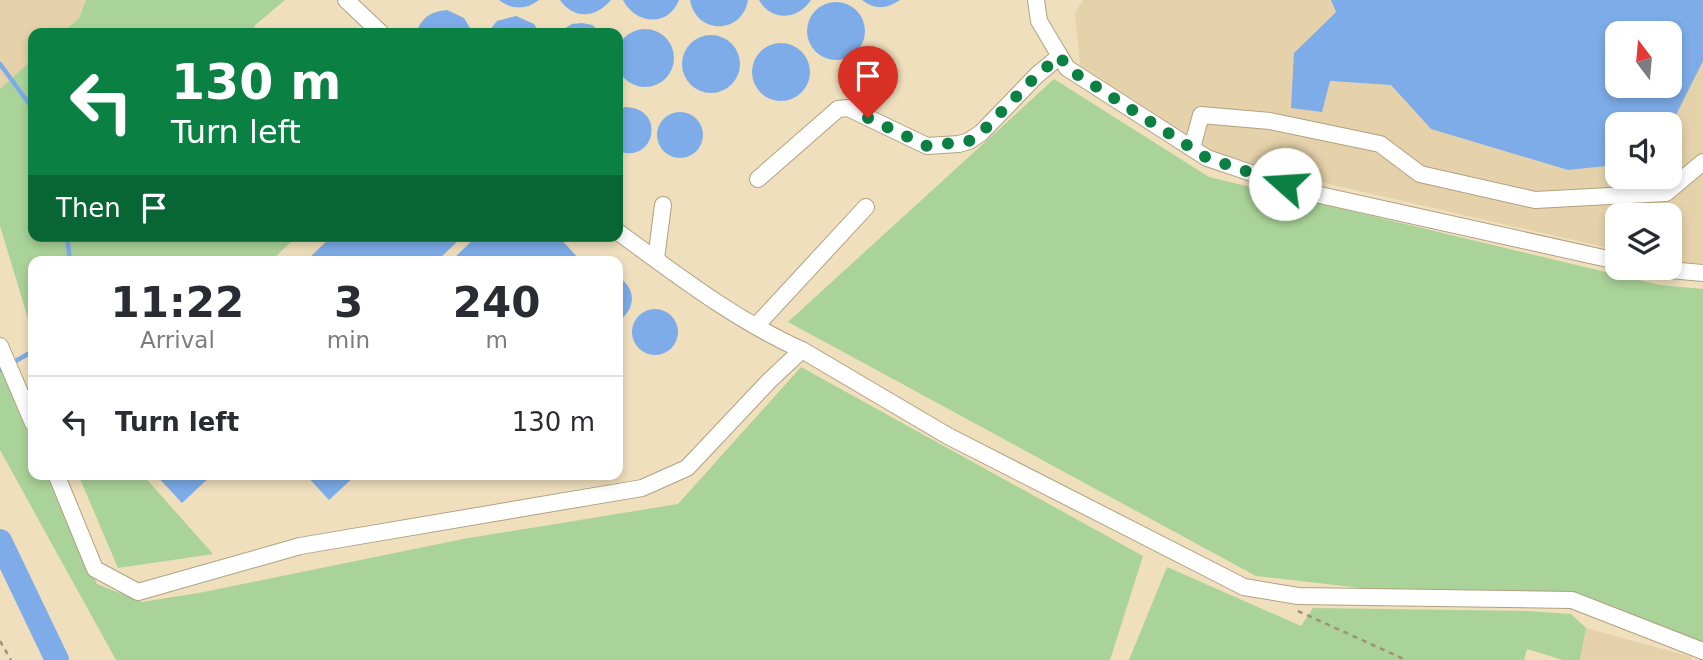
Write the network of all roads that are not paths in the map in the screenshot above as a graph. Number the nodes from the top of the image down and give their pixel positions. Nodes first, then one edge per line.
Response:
1 (346, 0) edge
2 (1036, 0) edge
3 (376, 28) edge
4 (1060, 56) junction
5 (1192, 148) junction
6 (1703, 162) edge
7 (758, 179) dead end
8 (663, 205) dead end
9 (866, 207) dead end
10 (623, 236) edge
11 (1605, 258) edge
12 (656, 260) junction
13 (1682, 271) edge
14 (1703, 273) edge
15 (755, 326) junction
16 (2, 351) edge
17 (802, 351) junction
18 (28, 411) edge
19 (58, 480) edge
20 (1703, 651) edge

1 - 3 lane
2 - 4 lane
4 - 5 lane
4 - 7 lane
5 - 6 lane
5 - 11 lane
8 - 12 lane
9 - 15 lane
10 - 12 lane
12 - 15 lane
13 - 14 lane
15 - 17 lane
16 - 18 lane
17 - 19 lane
17 - 20 lane

